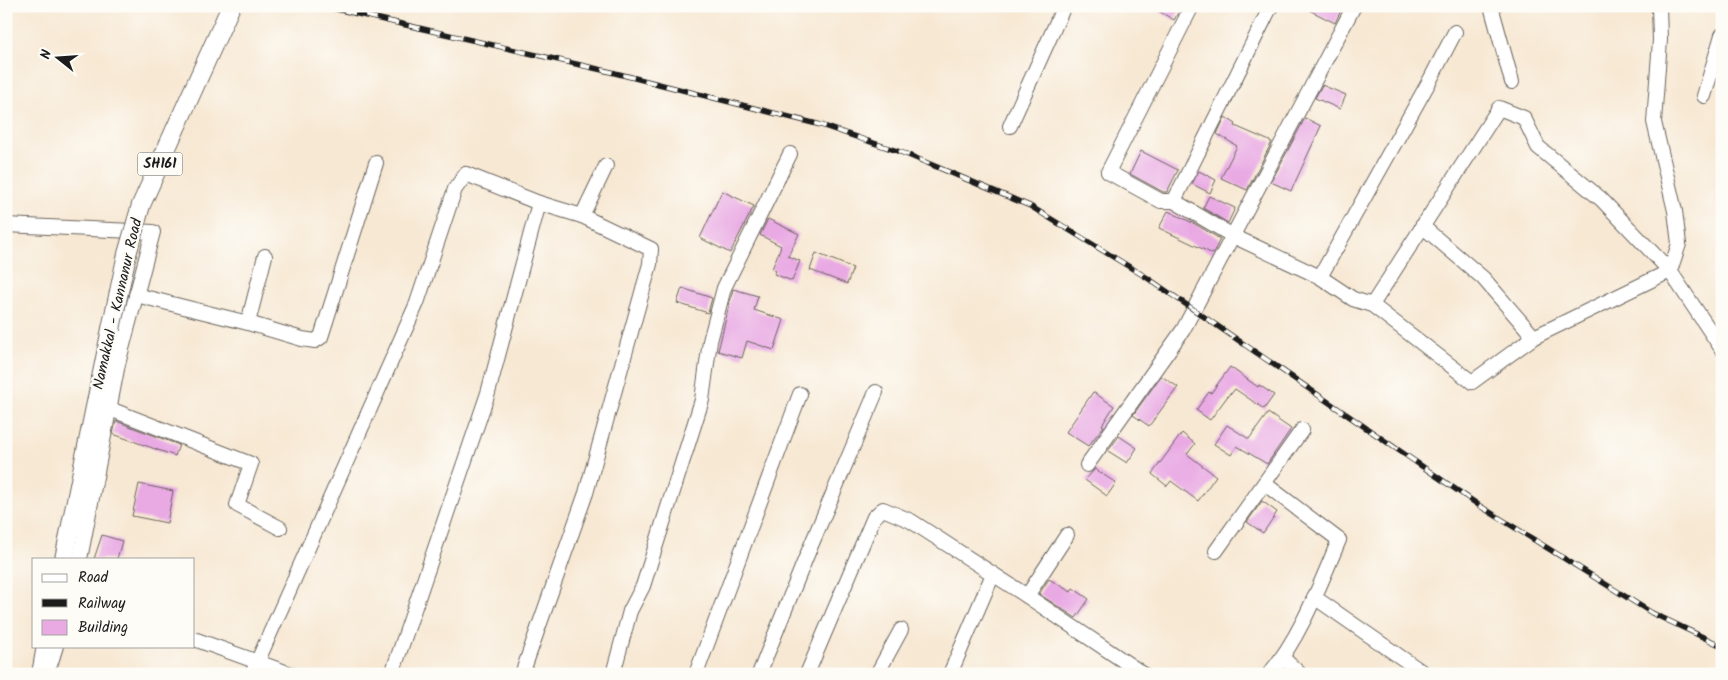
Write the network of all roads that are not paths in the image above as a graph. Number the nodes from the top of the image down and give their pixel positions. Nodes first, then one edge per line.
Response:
1 (231, 6) edge
2 (1064, 6) edge
3 (1192, 6) edge
4 (1271, 6) edge
5 (1354, 6) edge
6 (1491, 6) edge
7 (1659, 6) edge
8 (1455, 32) dead end
9 (1722, 35) edge
10 (1512, 82) dead end
11 (1704, 96) dead end
12 (1010, 126) dead end
13 (790, 154) dead end
14 (376, 164) dead end
15 (606, 166) dead end
16 (1174, 201) junction
17 (539, 203) junction
18 (582, 216) junction
19 (6, 225) edge
20 (1422, 226) junction
21 (1232, 236) junction
22 (265, 256) dead end
23 (1670, 271) junction
24 (1320, 277) junction
25 (136, 295) junction
26 (1372, 305) junction
27 (248, 323) junction
28 (1534, 337) junction
29 (1722, 349) edge
30 (876, 392) dead end
31 (800, 394) dead end
32 (110, 409) junction
33 (1302, 430) dead end
34 (1087, 466) dead end
35 (1265, 484) junction
36 (280, 528) dead end
37 (1067, 535) dead end
38 (1216, 551) dead end
39 (64, 558) edge
40 (80, 558) edge
41 (993, 574) junction
42 (1027, 596) junction
43 (1314, 597) junction
44 (901, 630) dead end
45 (195, 639) edge
46 (46, 648) edge
47 (55, 648) edge
48 (1283, 658) junction
49 (255, 668) edge
50 (41, 674) edge
51 (292, 674) edge
52 (392, 674) edge
53 (522, 674) edge
54 (612, 674) edge
55 (696, 674) edge
56 (759, 674) edge
57 (807, 674) edge
58 (877, 674) edge
59 (950, 674) edge
60 (1143, 674) edge
61 (1269, 674) edge
62 (1300, 674) edge
63 (1425, 674) edge

1 - 39 main road, Namakkal - Kannanur Road / SH161, bridge
2 - 12 street
3 - 16 street
4 - 16 street
5 - 21 street
6 - 10 street
7 - 23 street
8 - 24 street
9 - 11 street
13 - 54 street
14 - 27 street
15 - 18 street
16 - 21 street
17 - 18 street
17 - 49 street
17 - 52 street
18 - 53 street
19 - 25 street
20 - 23 street
20 - 26 street
20 - 28 street
21 - 24 street
21 - 34 street
22 - 27 street
23 - 28 street
23 - 29 street
24 - 26 street
25 - 27 street
25 - 32 street
26 - 28 street
30 - 56 street
31 - 55 street
32 - 36 street
32 - 40 street
33 - 35 street
35 - 38 street
35 - 43 street
37 - 42 street
41 - 42 street
41 - 57 street
41 - 59 street
42 - 60 street
43 - 48 street
43 - 63 street
44 - 58 street
45 - 49 street
46 - 50 main road
47 - 50 street
48 - 61 street
48 - 62 street
49 - 51 street

